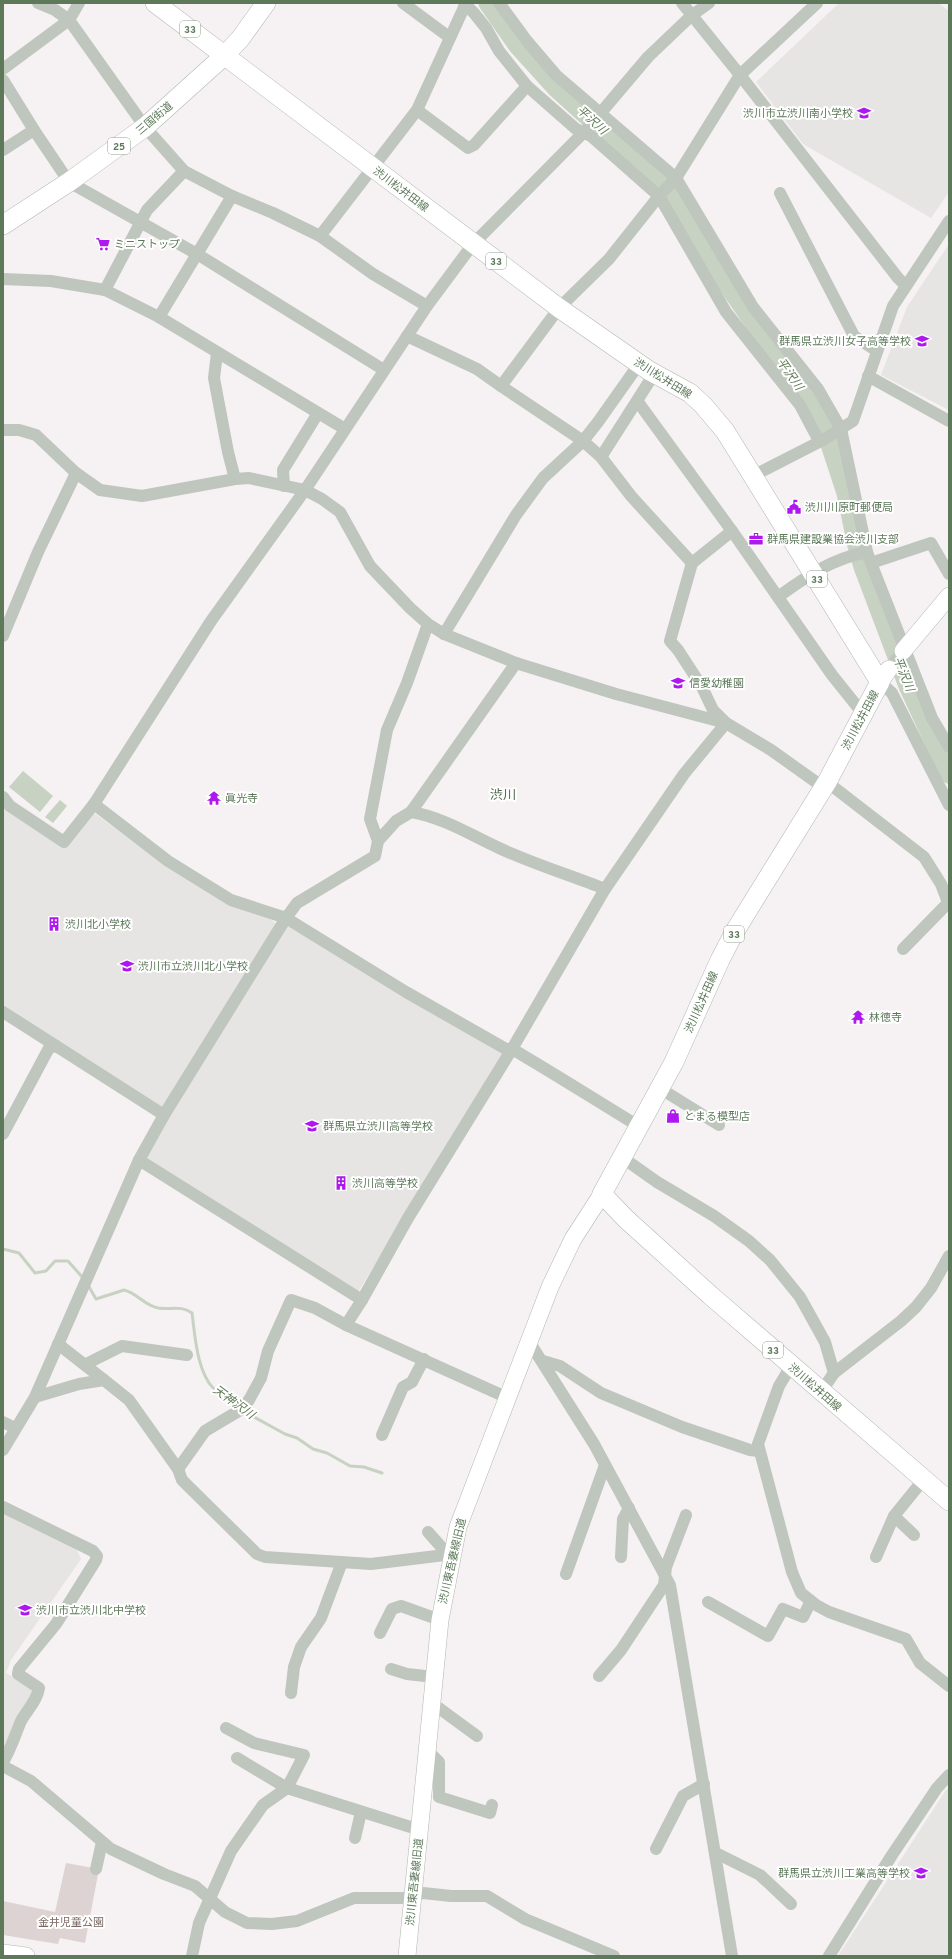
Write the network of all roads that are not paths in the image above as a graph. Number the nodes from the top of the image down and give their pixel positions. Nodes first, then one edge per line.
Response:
1 (38, 3) edge
2 (79, 3) edge
3 (155, 3) edge
4 (266, 3) edge
5 (403, 3) edge
6 (499, 3) edge
7 (682, 3) edge
8 (709, 3) edge
9 (817, 3) edge
10 (465, 4) edge
11 (691, 16) junction
12 (69, 20) junction
13 (449, 37) junction
14 (225, 55) junction
15 (3, 69) edge
16 (740, 75) junction
17 (3, 80) edge
18 (527, 86) junction
19 (417, 110) junction
20 (600, 114) junction
21 (145, 127) junction
22 (34, 130) junction
23 (585, 130) junction
24 (3, 150) edge
25 (373, 168) junction
26 (184, 170) junction
27 (675, 180) junction
28 (69, 182) junction
29 (780, 193) dead end
30 (660, 195) junction
31 (232, 196) junction
32 (6, 218) edge
33 (949, 221) edge
34 (141, 222) junction
35 (320, 236) junction
36 (473, 244) junction
37 (197, 254) junction
38 (3, 279) edge
39 (905, 285) junction
40 (105, 290) junction
41 (427, 306) junction
42 (559, 308) junction
43 (159, 317) junction
44 (407, 336) junction
45 (877, 351) junction
46 (217, 353) junction
47 (647, 369) junction
48 (384, 370) junction
49 (868, 376) junction
50 (501, 386) junction
51 (638, 402) junction
52 (318, 413) junction
53 (949, 421) edge
54 (345, 429) junction
55 (3, 430) edge
56 (839, 430) junction
57 (582, 441) junction
58 (821, 441) junction
59 (601, 457) junction
60 (76, 473) junction
61 (753, 476) junction
62 (235, 479) junction
63 (284, 486) junction
64 (305, 490) junction
65 (732, 531) junction
66 (867, 556) junction
67 (692, 563) junction
68 (812, 572) junction
69 (949, 574) edge
70 (949, 596) edge
71 (778, 597) junction
72 (428, 624) junction
73 (444, 634) junction
74 (3, 636) edge
75 (904, 649) junction
76 (516, 663) junction
77 (885, 675) junction
78 (864, 715) junction
79 (726, 723) junction
80 (949, 747) edge
81 (825, 785) junction
82 (4, 800) edge
83 (94, 804) junction
84 (949, 805) edge
85 (411, 812) junction
86 (378, 841) junction
87 (605, 889) junction
88 (948, 904) edge
89 (286, 918) junction
90 (903, 949) dead end
91 (4, 1014) edge
92 (56, 1046) junction
93 (512, 1049) junction
94 (661, 1089) junction
95 (164, 1115) junction
96 (719, 1125) dead end
97 (640, 1127) junction
98 (3, 1134) edge
99 (623, 1158) junction
100 (139, 1160) junction
101 (602, 1194) junction
102 (949, 1256) edge
103 (362, 1300) junction
104 (346, 1325) junction
105 (530, 1343) junction
106 (58, 1344) junction
107 (187, 1355) dead end
108 (424, 1360) junction
109 (543, 1361) junction
110 (86, 1364) junction
111 (791, 1366) junction
112 (834, 1373) junction
113 (104, 1380) junction
114 (821, 1392) junction
115 (35, 1397) junction
116 (508, 1398) junction
117 (3, 1422) edge
118 (15, 1428) junction
119 (382, 1435) dead end
120 (3, 1450) edge
121 (759, 1451) junction
122 (605, 1465) junction
123 (178, 1468) junction
124 (924, 1479) junction
125 (949, 1501) edge
126 (3, 1507) edge
127 (629, 1508) junction
128 (686, 1515) dead end
129 (894, 1516) junction
130 (428, 1532) dead end
131 (914, 1535) dead end
132 (453, 1554) junction
133 (621, 1557) dead end
134 (876, 1557) dead end
135 (342, 1562) junction
136 (664, 1573) junction
137 (566, 1574) dead end
138 (811, 1601) junction
139 (708, 1602) dead end
140 (440, 1620) junction
141 (380, 1633) dead end
142 (392, 1669) dead end
143 (599, 1676) dead end
144 (434, 1677) junction
145 (949, 1686) edge
146 (291, 1693) dead end
147 (432, 1703) junction
148 (226, 1728) dead end
149 (478, 1736) dead end
150 (427, 1750) junction
151 (237, 1758) dead end
152 (3, 1762) edge
153 (3, 1766) edge
154 (949, 1775) edge
155 (704, 1784) junction
156 (286, 1788) junction
157 (492, 1805) dead end
158 (361, 1812) junction
159 (420, 1830) junction
160 (355, 1838) dead end
161 (102, 1842) junction
162 (656, 1849) dead end
163 (716, 1853) junction
164 (96, 1869) dead end
165 (412, 1897) junction
166 (210, 1898) junction
167 (791, 1904) dead end
168 (3, 1953) edge
169 (26, 1956) edge
170 (192, 1956) edge
171 (407, 1956) edge
172 (614, 1956) edge
173 (732, 1956) edge
174 (829, 1956) edge

1 - 12 street
2 - 12 street
3 - 14 main road, 渋川松井田線 / 33
4 - 14 main road, 三国街道 / 25
5 - 13 street
6 - 20 street
7 - 11 street
8 - 11 street
9 - 16 street
10 - 13 street
10 - 18 street
11 - 16 street
11 - 20 street
12 - 15 street
12 - 21 street
13 - 19 street
14 - 21 main road, 三国街道 / 25
14 - 25 main road, 渋川松井田線 / 33
16 - 27 street
16 - 39 street
17 - 22 street
18 - 19 street
18 - 23 street
19 - 25 street
20 - 23 street
20 - 27 street
21 - 26 street
21 - 28 main road, 三国街道 / 25
22 - 24 street
22 - 28 street
23 - 30 street
23 - 36 street
25 - 35 street
25 - 36 main road, 渋川松井田線 / 33
26 - 31 street
26 - 34 street
27 - 30 street
27 - 56 street
28 - 32 main road, 三国街道 / 25
28 - 34 street
29 - 45 street
30 - 42 street
30 - 58 street
31 - 35 street
31 - 37 street
33 - 39 street
34 - 37 street
34 - 40 street
35 - 41 street
36 - 41 street
36 - 42 main road, 渋川松井田線 / 33
37 - 43 street
37 - 48 street
38 - 40 street
39 - 45 street
40 - 43 street
41 - 44 street
42 - 47 main road, 渋川松井田線 / 33
42 - 50 street
43 - 46 street
44 - 48 street
44 - 50 street
45 - 49 street
46 - 52 street
46 - 62 street
47 - 51 street
47 - 57 street
47 - 61 main road, 渋川松井田線 / 33
48 - 54 street
49 - 53 street
49 - 56 street
50 - 57 street
51 - 59 street
51 - 65 street
52 - 54 street
52 - 63 street
54 - 64 street
55 - 60 street
56 - 58 street
56 - 66 street
57 - 59 street
57 - 73 street
58 - 61 street
59 - 67 street
60 - 62 street
60 - 74 street
61 - 68 main road, 渋川松井田線 / 33
62 - 63 street
63 - 64 street
64 - 72 street
64 - 83 street
65 - 67 street
65 - 71 street
66 - 68 street
66 - 69 street
66 - 75 street
67 - 79 street
68 - 71 street
68 - 77 main road, 渋川松井田線 / 33
70 - 75 street
71 - 78 street
72 - 73 street
72 - 86 street
73 - 76 street
75 - 77 street
75 - 80 street
76 - 79 street
76 - 85 street
77 - 78 main road, 渋川松井田線 / 33
77 - 84 street
78 - 81 main road, 渋川松井田線 / 33
79 - 81 street
79 - 87 street
81 - 88 street
81 - 94 main road, 渋川松井田線 / 33
82 - 83 street
83 - 89 street
85 - 86 street
85 - 87 street
86 - 89 street
87 - 93 street
88 - 90 street
89 - 93 street
89 - 95 street
91 - 92 street
92 - 95 street
92 - 98 street
93 - 97 street
93 - 103 street
94 - 96 street
94 - 97 main road, 渋川松井田線 / 33
95 - 100 street
97 - 99 main road, 渋川松井田線 / 33
99 - 101 main road, 渋川松井田線 / 33
99 - 112 street
100 - 103 street
100 - 106 street
101 - 105 street, 渋川東吾妻線旧道
101 - 111 main road, 渋川松井田線 / 33
102 - 112 street
103 - 104 street
104 - 108 street
104 - 123 street
105 - 109 street
105 - 116 street, 渋川東吾妻線旧道
106 - 110 street
106 - 115 street
107 - 110 street
108 - 116 street
108 - 119 street
109 - 121 street
109 - 122 street
110 - 113 street
111 - 114 main road, 渋川松井田線 / 33
111 - 121 street
112 - 114 street
113 - 115 street
113 - 123 street
114 - 124 main road, 渋川松井田線 / 33
115 - 118 street
116 - 132 street, 渋川東吾妻線旧道
117 - 118 street
118 - 120 street
121 - 138 street
122 - 127 street
122 - 137 street
123 - 135 street
124 - 125 main road, 渋川松井田線 / 33
124 - 129 street
126 - 152 street
127 - 133 street
127 - 136 street
128 - 136 street
129 - 131 street
129 - 134 street
130 - 132 street
132 - 135 street
132 - 140 street, 渋川東吾妻線旧道
135 - 146 street
136 - 143 street
136 - 155 street
138 - 139 street
138 - 145 street
140 - 141 street
140 - 144 street, 渋川東吾妻線旧道
142 - 144 street
144 - 147 street, 渋川東吾妻線旧道
147 - 149 street
147 - 150 street, 渋川東吾妻線旧道
148 - 156 street
150 - 157 street
150 - 159 street, 渋川東吾妻線旧道
151 - 156 street
153 - 161 street
154 - 174 street
155 - 162 street
155 - 163 street
156 - 158 street
156 - 166 street
158 - 159 street
158 - 160 street
159 - 165 street, 渋川東吾妻線旧道
161 - 164 street
161 - 166 street
163 - 167 street
163 - 173 street
165 - 166 street
165 - 171 street, 渋川東吾妻線旧道
165 - 172 street
166 - 170 street
168 - 169 street

